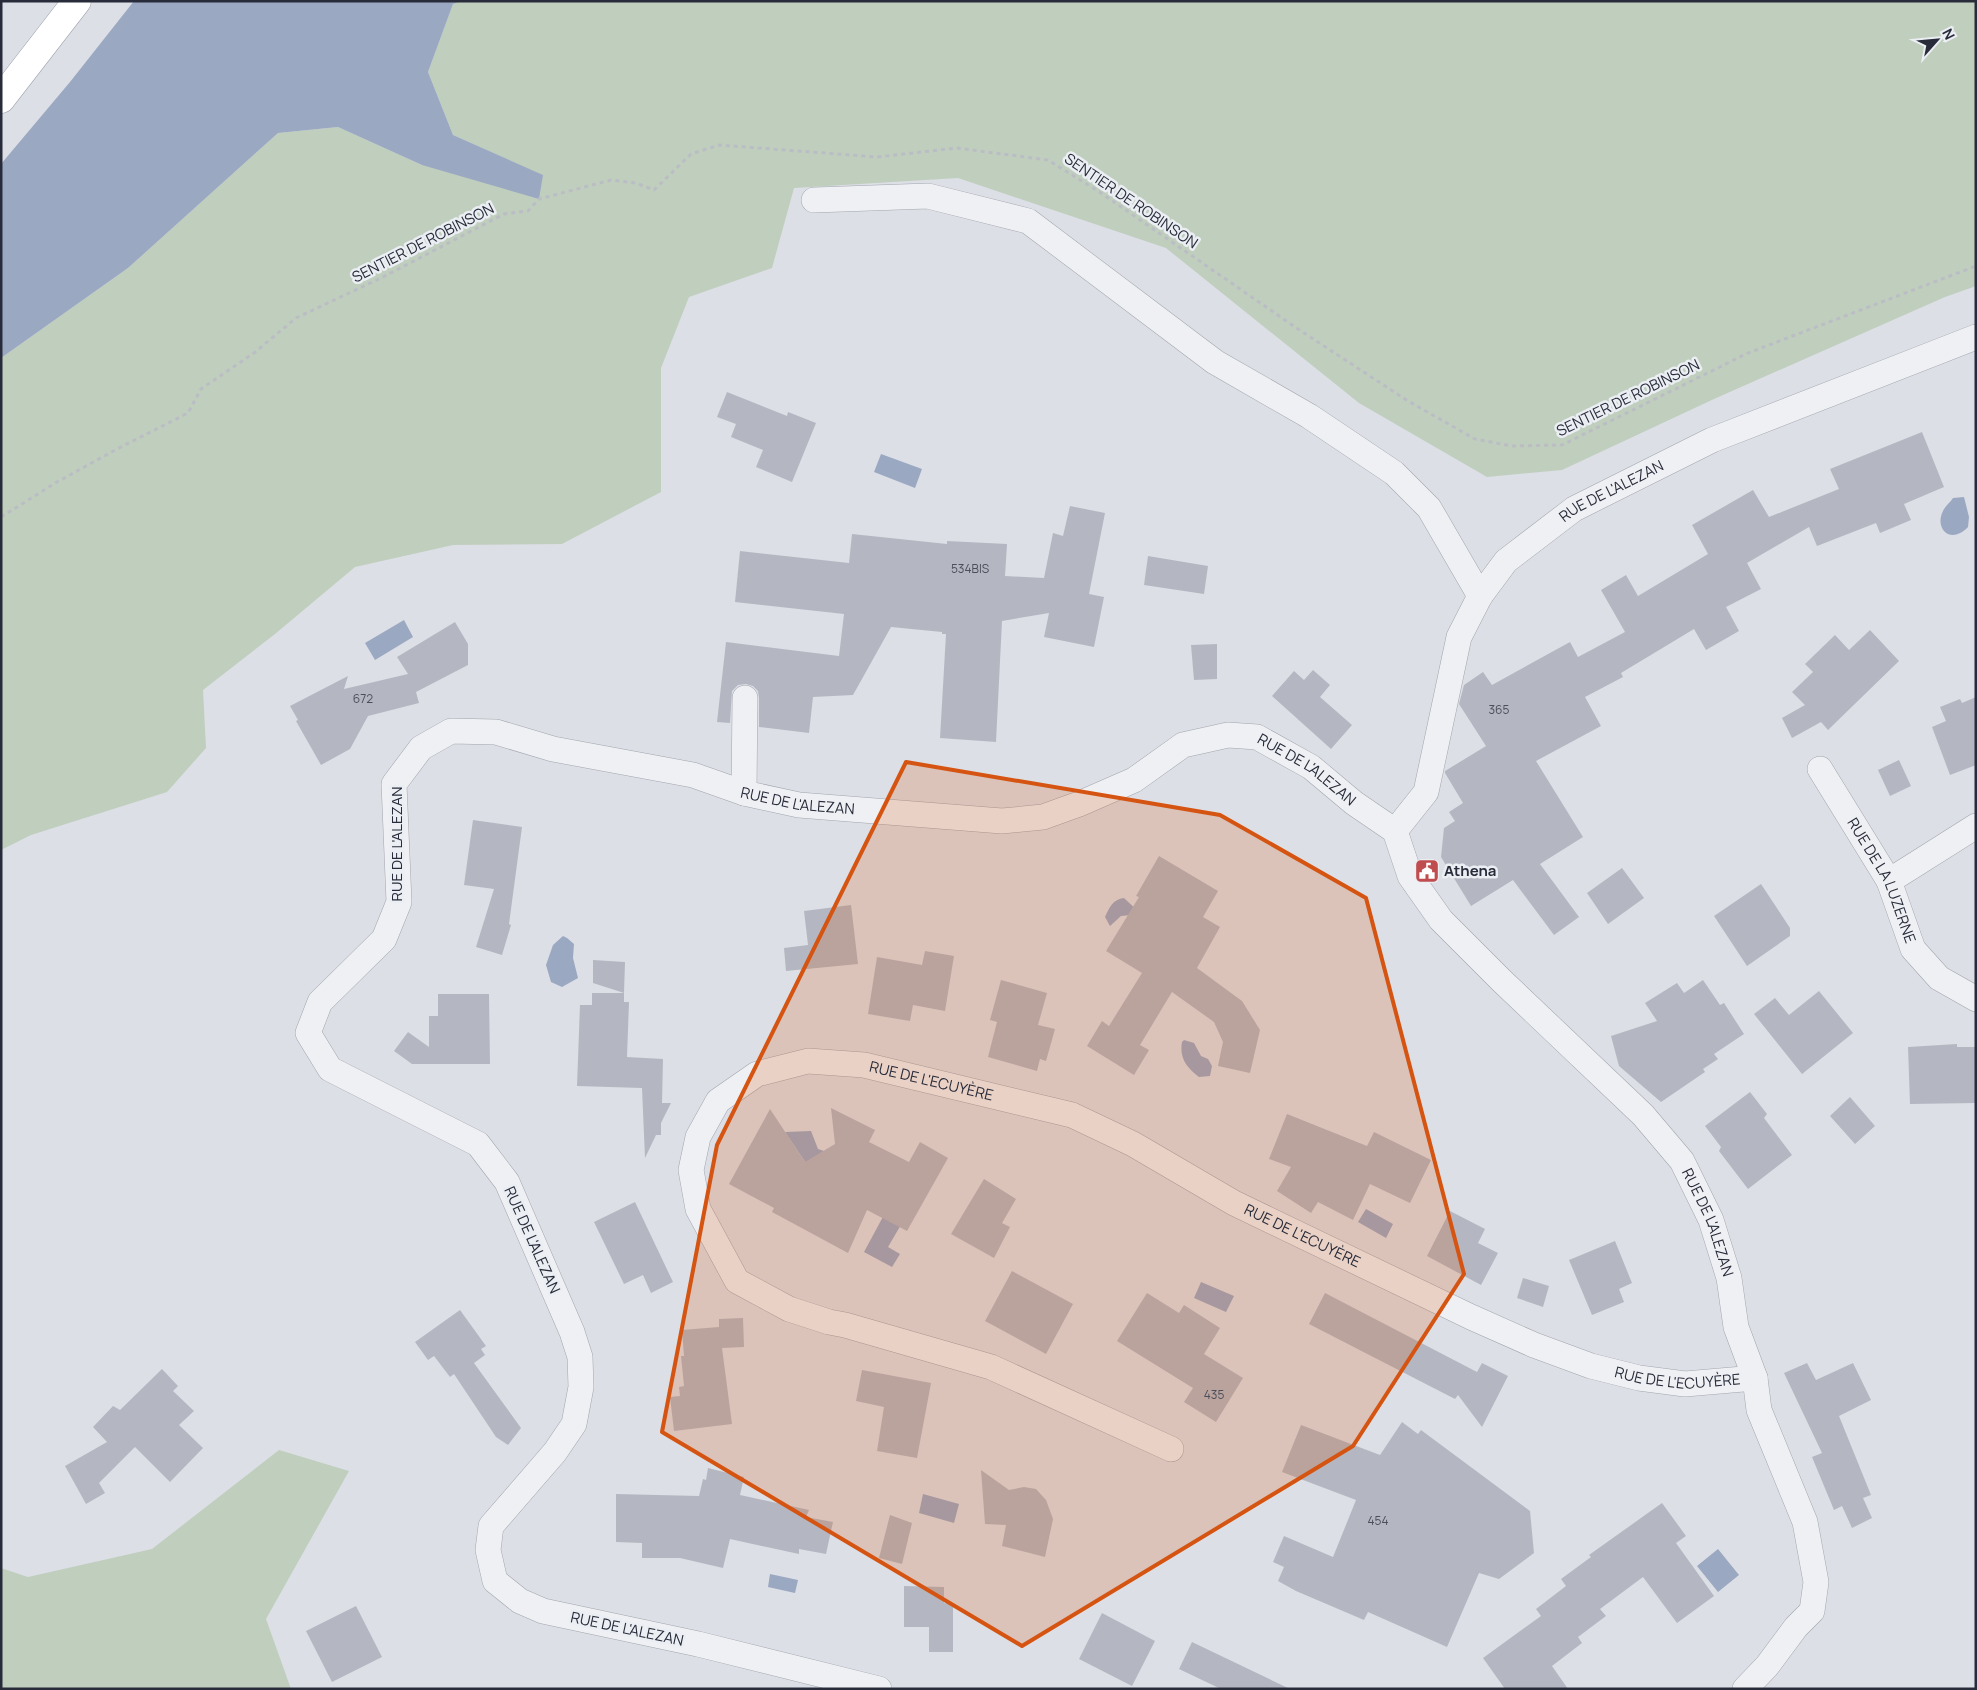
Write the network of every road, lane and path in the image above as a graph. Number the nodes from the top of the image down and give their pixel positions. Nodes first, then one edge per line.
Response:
1 (77, 1) edge
2 (1, 99) edge
3 (814, 200) dead end
4 (1976, 266) edge
5 (1976, 337) edge
6 (1, 516) edge
7 (1480, 596) junction
8 (745, 698) dead end
9 (1820, 769) dead end
10 (744, 793) junction
11 (1976, 826) edge
12 (1395, 831) junction
13 (1889, 881) junction
14 (1976, 1000) edge
15 (1755, 1378) junction
16 (1171, 1448) dead end
17 (879, 1689) edge
18 (1745, 1689) edge

1 - 2 main road
3 - 7 street
4 - 6 path, SENTIER DE ROBINSON
5 - 7 street, RUE DE L'ALEZAN
7 - 12 street, RUE DE L'ALEZAN
8 - 10 street
9 - 13 street, RUE DE LA LUZERNE
10 - 12 street, RUE DE L'ALEZAN
10 - 17 street, RUE DE L'ALEZAN
11 - 13 street
12 - 15 street, RUE DE L'ALEZAN
13 - 14 street, RUE DE LA LUZERNE
15 - 16 street, RUE DE L'ECUYÈRE
15 - 18 street, RUE DE L'ALEZAN

